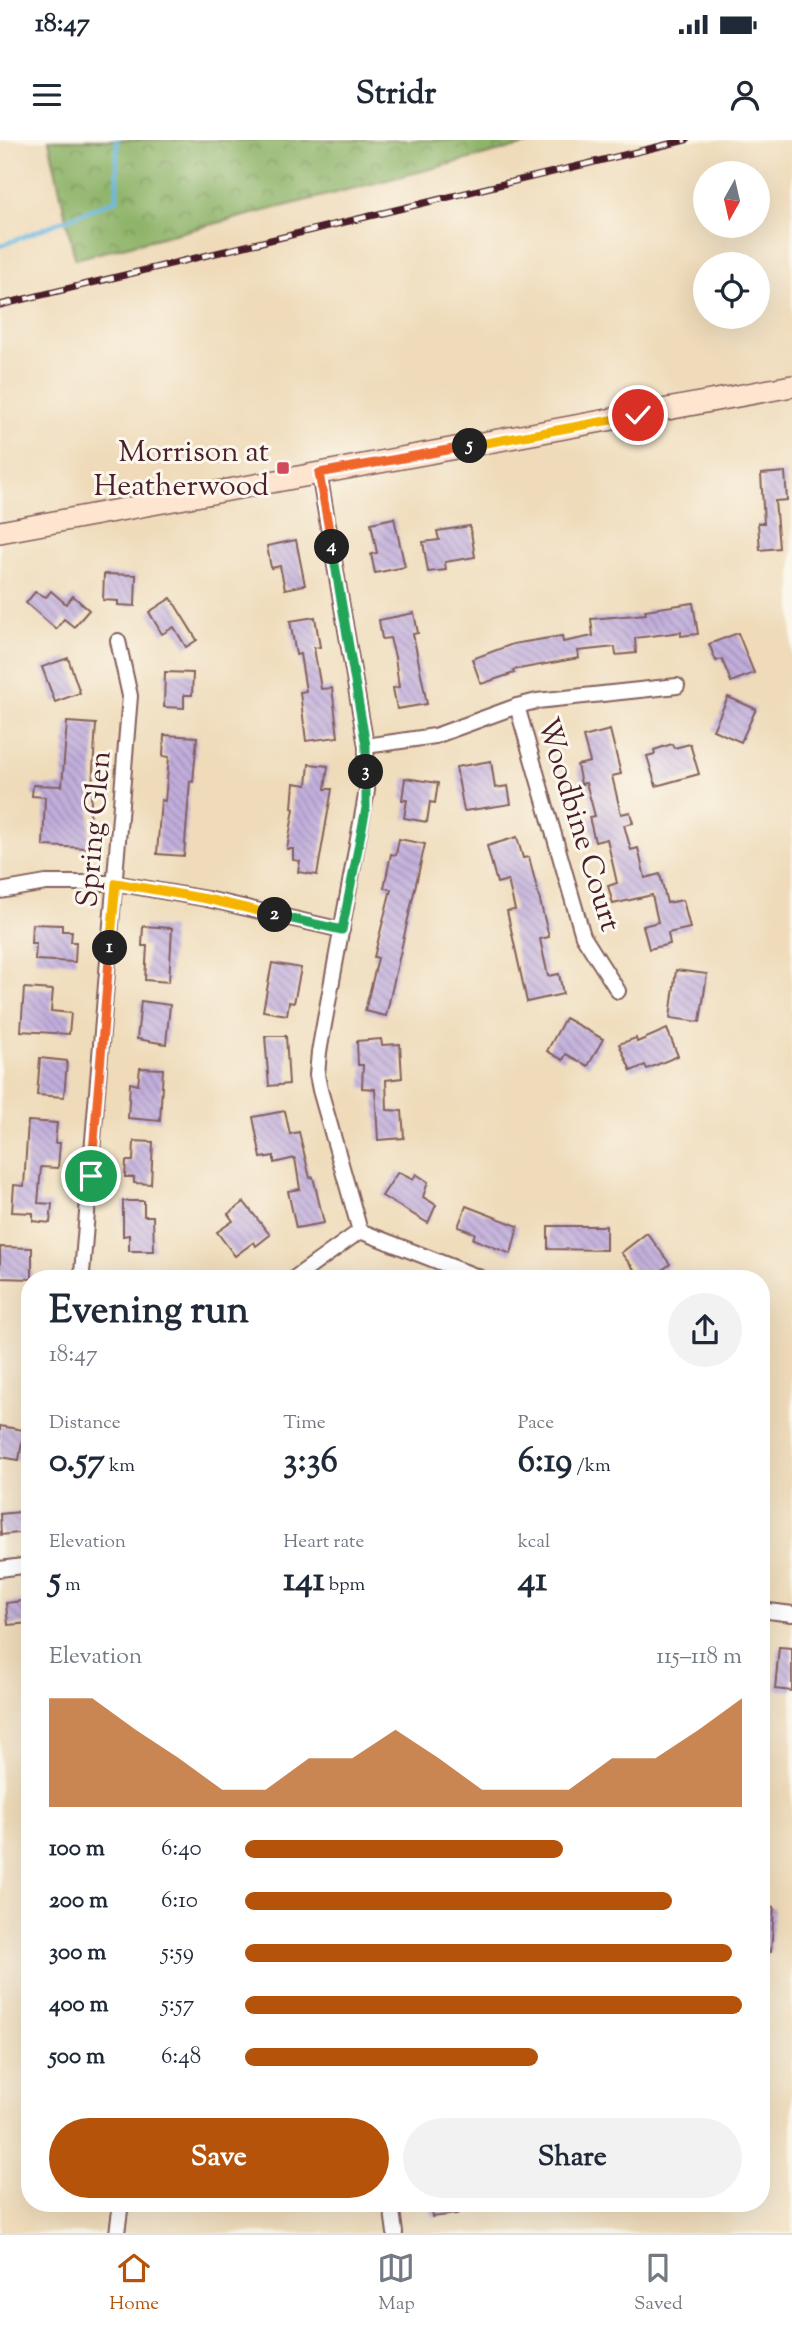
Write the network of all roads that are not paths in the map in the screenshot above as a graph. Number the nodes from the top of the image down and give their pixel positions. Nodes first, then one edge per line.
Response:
1 (792, 386) edge
2 (319, 473) junction
3 (0, 531) edge
4 (118, 641) dead end
5 (677, 686) dead end
6 (517, 706) junction
7 (366, 746) junction
8 (116, 883) junction
9 (0, 891) edge
10 (342, 930) junction
11 (618, 991) dead end
12 (360, 1231) junction
13 (82, 1270) edge
14 (306, 1270) edge
15 (460, 1270) edge
16 (21, 1566) edge
17 (0, 1569) edge
18 (770, 1611) edge
19 (792, 1614) edge
20 (120, 2212) edge
21 (392, 2212) edge
22 (117, 2233) edge
23 (395, 2233) edge

1 - 2 street
2 - 3 street
2 - 7 street
4 - 8 street, Spring Glen
5 - 6 street
6 - 7 street
6 - 11 street, Woodbine Court
7 - 10 street
8 - 9 street
8 - 10 street
8 - 13 street, Spring Glen
10 - 12 street
12 - 14 street
12 - 15 street
16 - 17 street
18 - 19 street
20 - 22 street
21 - 23 street

